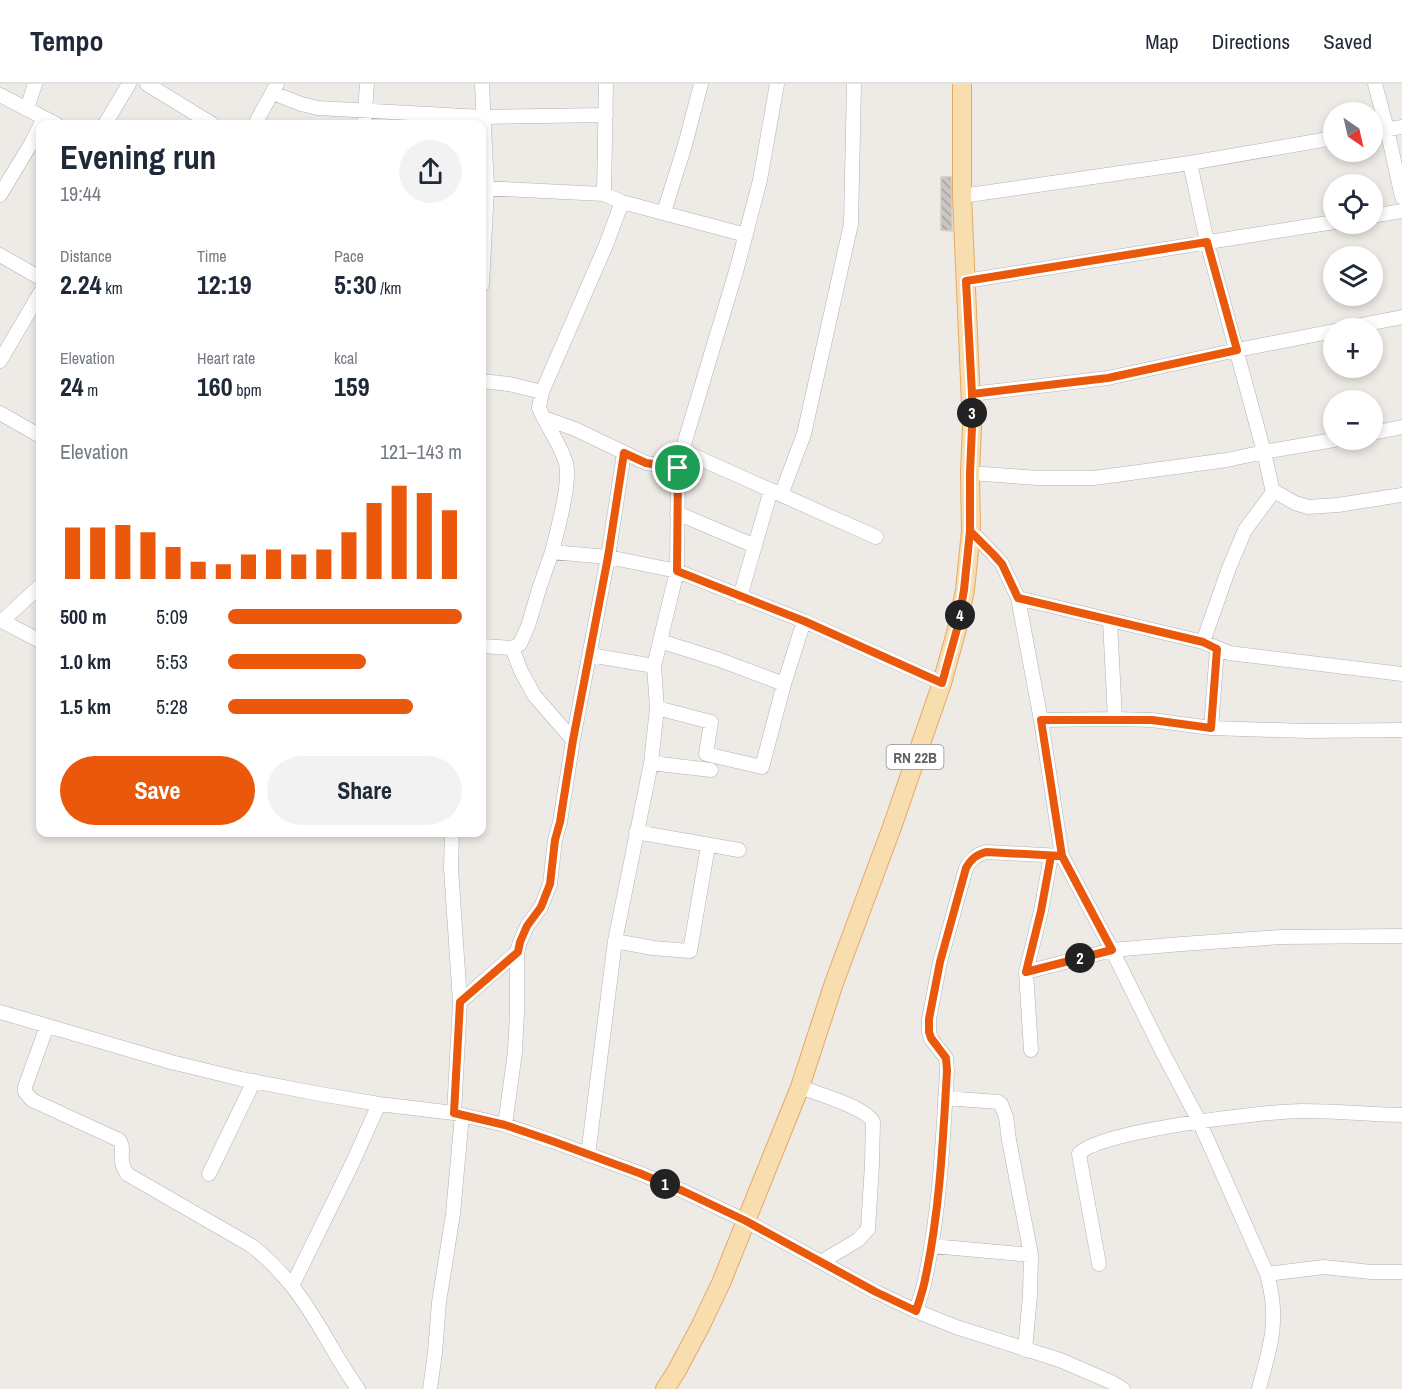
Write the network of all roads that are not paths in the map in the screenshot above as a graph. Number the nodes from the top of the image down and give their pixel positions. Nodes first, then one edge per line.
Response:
1 (35, 84) edge
2 (129, 84) edge
3 (147, 84) edge
4 (367, 84) edge
5 (482, 84) edge
6 (606, 84) edge
7 (701, 84) edge
8 (777, 84) edge
9 (854, 84) edge
10 (962, 84) edge
11 (1375, 84) edge
12 (275, 88) edge
13 (0, 95) edge
14 (27, 109) junction
15 (365, 109) junction
16 (606, 116) junction
17 (483, 117) junction
18 (48, 120) edge
19 (107, 120) edge
20 (206, 120) edge
21 (257, 120) edge
22 (364, 120) edge
23 (483, 120) edge
24 (1402, 127) edge
25 (1387, 129) junction
26 (1383, 130) edge
27 (1323, 140) edge
28 (36, 141) edge
29 (1190, 162) junction
30 (486, 188) edge
31 (604, 194) junction
32 (0, 195) edge
33 (962, 196) junction
34 (1402, 197) edge
35 (622, 202) junction
36 (1402, 211) edge
37 (664, 212) junction
38 (1383, 214) edge
39 (1323, 224) edge
40 (746, 235) junction
41 (1207, 242) junction
42 (0, 255) edge
43 (36, 276) edge
44 (966, 281) junction
45 (36, 300) edge
46 (1402, 317) edge
47 (1383, 321) edge
48 (1323, 333) edge
49 (1237, 350) junction
50 (0, 361) edge
51 (486, 381) edge
52 (543, 392) junction
53 (972, 394) junction
54 (0, 413) edge
55 (544, 418) junction
56 (1402, 427) edge
57 (1383, 431) edge
58 (36, 434) edge
59 (1323, 442) edge
60 (682, 451) junction
61 (1264, 452) junction
62 (624, 453) junction
63 (678, 468) junction
64 (970, 473) junction
65 (1274, 491) junction
66 (776, 493) junction
67 (1402, 495) edge
68 (677, 513) junction
69 (970, 531) junction
70 (876, 537) dead end
71 (755, 546) junction
72 (552, 552) junction
73 (608, 557) junction
74 (677, 571) junction
75 (36, 590) edge
76 (740, 597) junction
77 (1018, 598) junction
78 (1, 621) edge
79 (804, 621) junction
80 (1110, 621) junction
81 (36, 639) edge
82 (660, 641) junction
83 (1203, 642) junction
84 (486, 646) edge
85 (512, 648) junction
86 (1217, 649) junction
87 (590, 655) junction
88 (654, 666) junction
89 (1402, 674) edge
90 (942, 683) junction
91 (784, 684) junction
92 (657, 708) junction
93 (1115, 719) junction
94 (1041, 720) junction
95 (1211, 728) junction
96 (1402, 730) edge
97 (573, 740) junction
98 (651, 763) junction
99 (711, 770) dead end
100 (636, 832) junction
101 (452, 837) edge
102 (708, 846) junction
103 (739, 850) dead end
104 (1056, 856) junction
105 (1402, 936) edge
106 (615, 941) junction
107 (1112, 950) junction
108 (518, 952) junction
109 (1026, 972) junction
110 (460, 1002) junction
111 (0, 1012) edge
112 (47, 1026) junction
113 (1031, 1050) dead end
114 (254, 1081) junction
115 (800, 1087) junction
116 (945, 1098) junction
117 (379, 1104) junction
118 (458, 1114) junction
119 (1402, 1115) edge
120 (1199, 1121) junction
121 (505, 1125) junction
122 (588, 1155) junction
123 (209, 1174) dead end
124 (746, 1221) junction
125 (932, 1246) junction
126 (1031, 1255) junction
127 (821, 1262) junction
128 (1099, 1264) dead end
129 (1402, 1272) edge
130 (1267, 1274) junction
131 (292, 1286) junction
132 (916, 1311) junction
133 (1025, 1350) junction
134 (358, 1389) edge
135 (430, 1389) edge
136 (665, 1389) edge
137 (1123, 1389) edge
138 (1259, 1389) edge

1 - 14 street
2 - 19 street
3 - 20 street
4 - 15 street
5 - 17 street
6 - 16 street
7 - 37 street
8 - 40 street
9 - 66 street
10 - 33 main road, RN 22B
11 - 25 street
12 - 15 street
12 - 21 street
13 - 14 street
14 - 18 street
15 - 17 street
15 - 22 street
16 - 17 street
16 - 31 street
17 - 23 street
24 - 25 street
25 - 26 street
25 - 34 street
27 - 29 street
28 - 32 street
29 - 33 street
29 - 41 street
30 - 31 street
31 - 35 street
33 - 44 main road, RN 22B
35 - 37 street
35 - 52 street
36 - 38 street
37 - 40 street
39 - 41 street
40 - 60 street
41 - 44 street
41 - 49 street
42 - 43 street
44 - 53 main road, RN 22B
45 - 50 street
46 - 47 street
48 - 49 street
49 - 53 street
49 - 61 street
51 - 52 street
52 - 55 street
53 - 64 main road, RN 22B
54 - 58 street
55 - 62 street
55 - 72 street
56 - 57 street
59 - 61 street
60 - 63 street
60 - 66 street
61 - 64 street
61 - 65 street
62 - 63 street
62 - 73 street
63 - 68 street
64 - 69 main road, RN 22B
65 - 67 street
65 - 83 street
66 - 70 street
66 - 71 street
68 - 71 street
68 - 74 street
69 - 77 street
69 - 90 main road, RN 22B
71 - 76 street
72 - 73 street
72 - 85 street
73 - 74 street
73 - 87 street
74 - 76 street
74 - 82 street
75 - 78 street
76 - 79 street
77 - 80 street
77 - 94 street
78 - 81 street
79 - 90 street
79 - 91 street
80 - 83 street
80 - 93 street
82 - 88 street
82 - 91 street
83 - 86 street
84 - 85 street
85 - 97 street
86 - 89 street
86 - 95 street
87 - 88 street
87 - 97 street
88 - 92 street
90 - 115 main road, RN 22B
91 - 92 street
92 - 98 street
93 - 94 street
93 - 95 street
94 - 104 street
95 - 96 street
97 - 108 street
98 - 99 street
98 - 100 street
100 - 102 street
100 - 106 street
101 - 110 street
102 - 103 street
102 - 106 street
104 - 107 street
104 - 109 street
104 - 116 street
105 - 107 street
106 - 122 street
107 - 109 street
107 - 120 street
108 - 110 street
108 - 121 street
109 - 113 street
110 - 118 street
111 - 112 street
112 - 114 street
112 - 131 street
114 - 117 street
114 - 123 street
115 - 124 main road, RN 22B
115 - 127 street
116 - 125 street
116 - 126 street
117 - 118 street
117 - 131 street
118 - 121 street
118 - 135 street
119 - 120 street
120 - 128 street
120 - 130 street
121 - 122 street
122 - 124 street
124 - 127 street
124 - 136 main road, RN 22B
125 - 126 street
125 - 132 street
126 - 133 street
127 - 132 street
129 - 130 street
130 - 138 street
131 - 134 street
132 - 133 street
133 - 137 street

